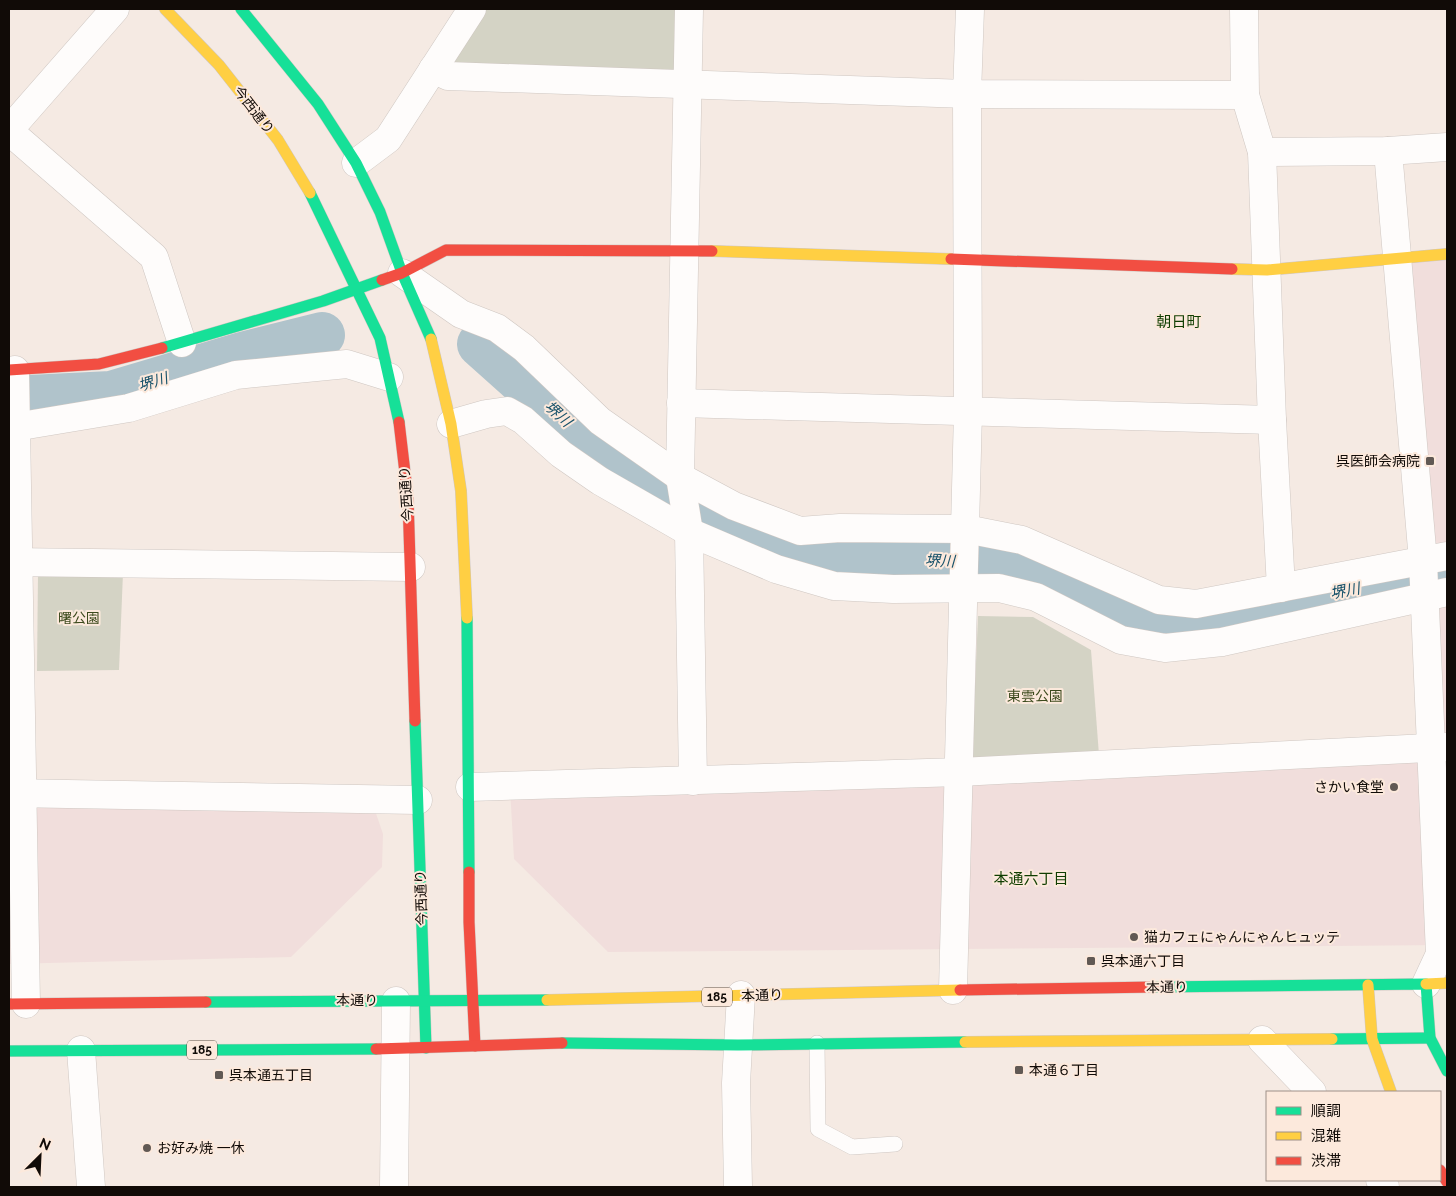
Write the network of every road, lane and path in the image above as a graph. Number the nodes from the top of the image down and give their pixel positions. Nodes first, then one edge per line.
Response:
1 (115, 9) edge
2 (165, 9) edge
3 (241, 9) edge
4 (472, 9) edge
5 (689, 9) edge
6 (970, 9) edge
7 (1244, 9) edge
8 (433, 69) junction
9 (687, 84) junction
10 (967, 94) junction
11 (1244, 95) junction
12 (9, 131) edge
13 (1447, 148) edge
14 (1388, 151) junction
15 (1262, 152) junction
16 (356, 163) junction
17 (684, 250) junction
18 (1447, 254) edge
19 (1397, 258) junction
20 (967, 261) junction
21 (1267, 270) junction
22 (402, 273) junction
23 (356, 289) junction
24 (182, 343) junction
25 (389, 377) junction
26 (14, 399) edge
27 (681, 403) junction
28 (968, 412) junction
29 (1272, 420) junction
30 (451, 424) junction
31 (681, 484) junction
32 (688, 530) junction
33 (966, 536) junction
34 (1435, 559) edge
35 (14, 562) edge
36 (410, 567) junction
37 (965, 579) junction
38 (1281, 588) junction
39 (1435, 595) edge
40 (1440, 747) edge
41 (960, 772) junction
42 (693, 781) junction
43 (470, 787) junction
44 (16, 793) edge
45 (418, 800) junction
46 (1436, 984) edge
47 (1368, 985) junction
48 (953, 990) junction
49 (741, 995) junction
50 (472, 1000) junction
51 (396, 1001) junction
52 (424, 1001) junction
53 (17, 1004) edge
54 (1447, 1037) edge
55 (1430, 1038) junction
56 (1372, 1039) junction
57 (1262, 1040) junction
58 (817, 1043) junction
59 (738, 1045) junction
60 (475, 1046) junction
61 (426, 1048) junction
62 (395, 1049) junction
63 (81, 1050) junction
64 (9, 1051) edge
65 (1447, 1071) edge
66 (1311, 1091) edge
67 (1391, 1091) edge
68 (895, 1144) dead end
69 (91, 1187) edge
70 (394, 1187) edge
71 (738, 1187) edge

1 - 12 street
2 - 23 main road, 今西通り
3 - 16 main road
4 - 8 street
5 - 9 street
6 - 10 street
7 - 11 street
8 - 9 street
8 - 16 street
9 - 10 street
9 - 17 street
10 - 11 street
10 - 20 street
11 - 15 street
12 - 24 street
13 - 14 street
14 - 15 street
14 - 19 street
15 - 21 street
16 - 22 main road
17 - 20 main road
17 - 22 main road
17 - 27 street
18 - 19 main road
19 - 21 main road
19 - 34 street
20 - 21 main road
20 - 28 street
21 - 29 street
22 - 23 main road
22 - 30 main road
22 - 31 street
23 - 24 main road
23 - 25 main road, 今西通り
24 - 26 main road
25 - 26 street
25 - 36 main road, 今西通り
26 - 35 street
27 - 28 street
27 - 31 street
28 - 29 street
28 - 33 street
29 - 38 street
30 - 32 street
30 - 43 main road
31 - 32 street
31 - 33 street
32 - 37 street
32 - 42 street
33 - 37 street
33 - 38 street
34 - 38 street
34 - 39 street
35 - 36 street
35 - 44 street
36 - 45 main road, 今西通り
37 - 39 street
37 - 41 street
39 - 40 street
40 - 41 street
40 - 46 street
41 - 42 street
41 - 48 street
42 - 43 street
43 - 50 main road
44 - 45 street
44 - 53 street
45 - 52 main road, 今西通り
46 - 47 main road, 本通り / 185
46 - 55 main road
47 - 48 main road, 本通り / 185
47 - 56 main road
48 - 49 main road, 本通り / 185
49 - 50 main road, 本通り / 185
49 - 59 street
50 - 52 main road, 本通り / 185
50 - 60 main road
51 - 52 main road, 本通り / 185
51 - 53 main road, 本通り / 185
51 - 62 street
52 - 61 main road, 今西通り
54 - 55 main road
55 - 56 main road, 185
55 - 65 main road
56 - 57 main road, 185
56 - 67 main road
57 - 58 main road, 185
57 - 66 street
58 - 59 main road, 185
58 - 68 lane
59 - 60 main road, 185
59 - 71 street
60 - 61 main road, 185
61 - 62 main road, 185
62 - 63 main road, 185
62 - 70 street
63 - 64 main road, 185
63 - 69 street

